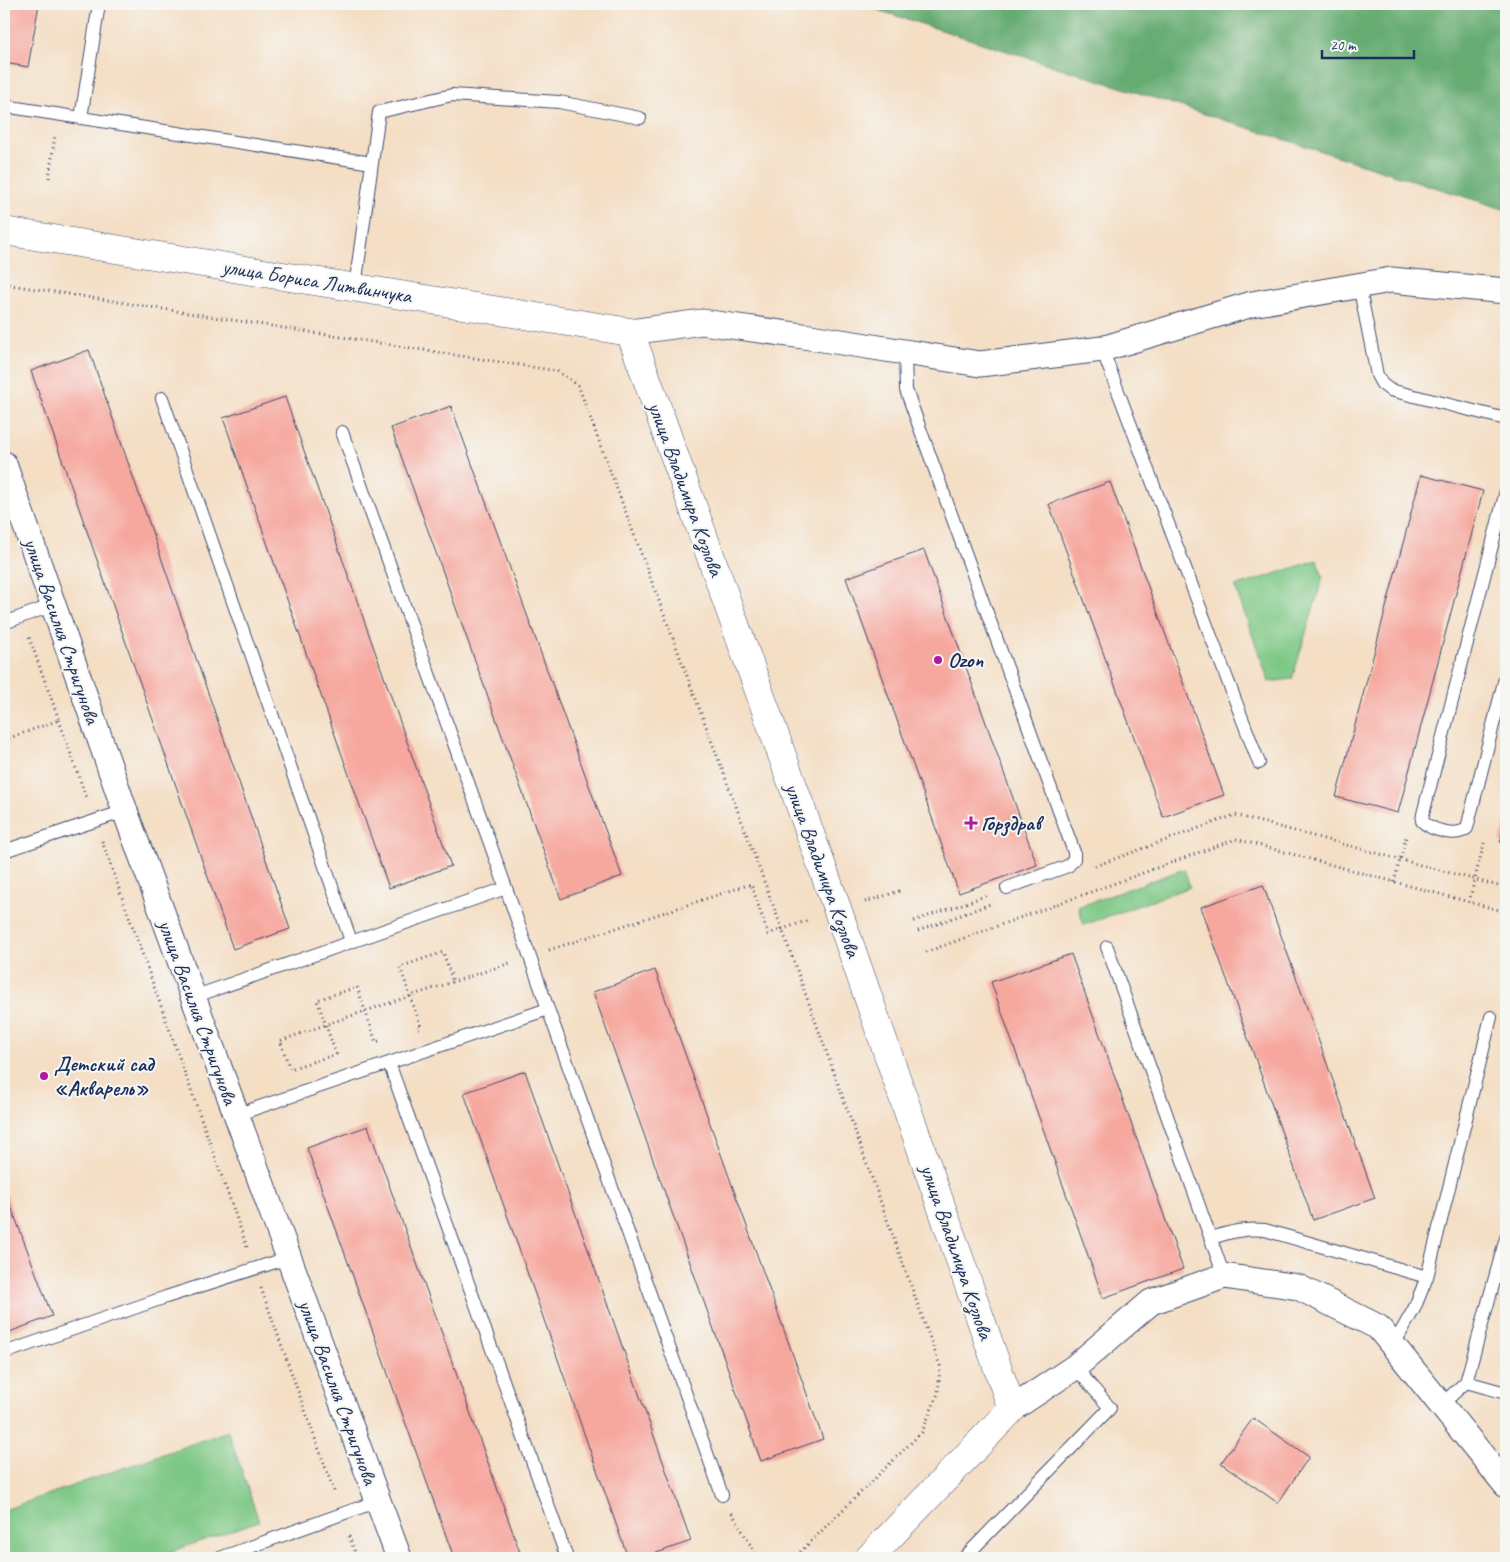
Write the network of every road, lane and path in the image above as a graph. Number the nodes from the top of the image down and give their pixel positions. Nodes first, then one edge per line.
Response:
1 (99, 4) edge
2 (4, 106) edge
3 (58, 115) junction
4 (81, 118) junction
5 (640, 118) dead end
6 (372, 163) junction
7 (49, 178) dead end
8 (4, 231) edge
9 (4, 284) edge
10 (1359, 285) junction
11 (355, 287) junction
12 (1506, 291) edge
13 (630, 332) junction
14 (1102, 349) junction
15 (905, 352) junction
16 (162, 398) dead end
17 (1506, 419) edge
18 (342, 432) dead end
19 (4, 464) edge
20 (1506, 491) edge
21 (53, 605) junction
22 (21, 617) junction
23 (4, 623) edge
24 (1506, 674) edge
25 (59, 720) junction
26 (4, 740) edge
27 (1259, 763) dead end
28 (125, 811) junction
29 (95, 821) junction
30 (1422, 822) junction
31 (1463, 832) junction
32 (4, 851) edge
33 (1400, 860) junction
34 (1086, 869) dead end
35 (1474, 879) junction
36 (1394, 882) junction
37 (506, 888) junction
38 (1506, 888) edge
39 (902, 890) dead end
40 (1005, 894) junction
41 (1469, 902) junction
42 (838, 911) junction
43 (1506, 912) edge
44 (914, 921) dead end
45 (782, 929) junction
46 (918, 930) dead end
47 (351, 941) junction
48 (1107, 947) dead end
49 (926, 952) dead end
50 (530, 957) junction
51 (453, 982) junction
52 (410, 996) junction
53 (193, 997) junction
54 (548, 1009) junction
55 (364, 1010) junction
56 (1491, 1017) dead end
57 (326, 1024) junction
58 (412, 1030) dead end
59 (385, 1039) dead end
60 (390, 1063) junction
61 (236, 1115) junction
62 (1211, 1238) junction
63 (1506, 1238) edge
64 (288, 1258) junction
65 (254, 1268) junction
66 (1224, 1276) junction
67 (1426, 1277) junction
68 (1393, 1346) junction
69 (4, 1353) edge
70 (1075, 1367) junction
71 (1466, 1382) junction
72 (1506, 1393) edge
73 (1441, 1405) junction
74 (1012, 1409) junction
75 (1506, 1485) edge
76 (722, 1496) joint
77 (378, 1501) junction
78 (342, 1514) junction
79 (220, 1558) edge
80 (357, 1558) edge
81 (399, 1558) edge
82 (567, 1558) edge
83 (758, 1558) edge
84 (794, 1558) edge
85 (869, 1558) edge
86 (964, 1558) edge

1 - 4 lane
2 - 3 lane
3 - 4 lane
3 - 7 path
4 - 6 lane
5 - 6 lane
6 - 11 lane
8 - 11 street, улица Бориса Литвинчука
9 - 45 path
10 - 12 street
10 - 14 street
10 - 17 lane
11 - 13 street, улица Бориса Литвинчука
13 - 15 street
13 - 42 street, улица Владимира Козлова
14 - 15 street
14 - 27 lane
15 - 40 lane
16 - 47 lane
18 - 37 lane
19 - 21 street, улица Василия Стригунова
20 - 30 lane
21 - 22 lane
21 - 28 street, улица Василия Стригунова
22 - 23 lane
22 - 25 path
24 - 31 lane
25 - 26 path
25 - 29 path
28 - 29 lane
28 - 53 street, улица Василия Стригунова
29 - 32 lane
29 - 65 path
30 - 31 lane
30 - 33 path
31 - 35 path
33 - 34 path
33 - 35 path
33 - 36 path
35 - 38 path
35 - 41 path
36 - 41 path
36 - 49 path
37 - 47 lane
37 - 50 lane
39 - 42 path
40 - 44 path
40 - 46 path
41 - 43 path
42 - 45 path
42 - 74 street, улица Владимира Козлова
45 - 50 path
45 - 84 path
47 - 53 lane
48 - 62 lane
50 - 51 path
50 - 54 lane
51 - 52 path
51 - 52 path
52 - 55 path
52 - 58 path
53 - 61 street, улица Василия Стригунова
54 - 60 lane
54 - 76 lane
55 - 57 path
55 - 57 path
55 - 59 path
56 - 67 lane
57 - 57 path
60 - 61 lane
60 - 82 lane
61 - 64 street, улица Василия Стригунова
62 - 66 lane
62 - 67 lane
63 - 71 lane
64 - 65 lane
64 - 77 street, улица Василия Стригунова
65 - 69 lane
65 - 78 path
66 - 68 street
66 - 70 street
67 - 68 lane
68 - 73 street
70 - 74 street
70 - 86 lane
71 - 72 lane
71 - 73 lane
73 - 75 street
74 - 85 street
76 - 83 path
77 - 78 lane
77 - 81 street, улица Василия Стригунова
78 - 79 lane
78 - 80 path

